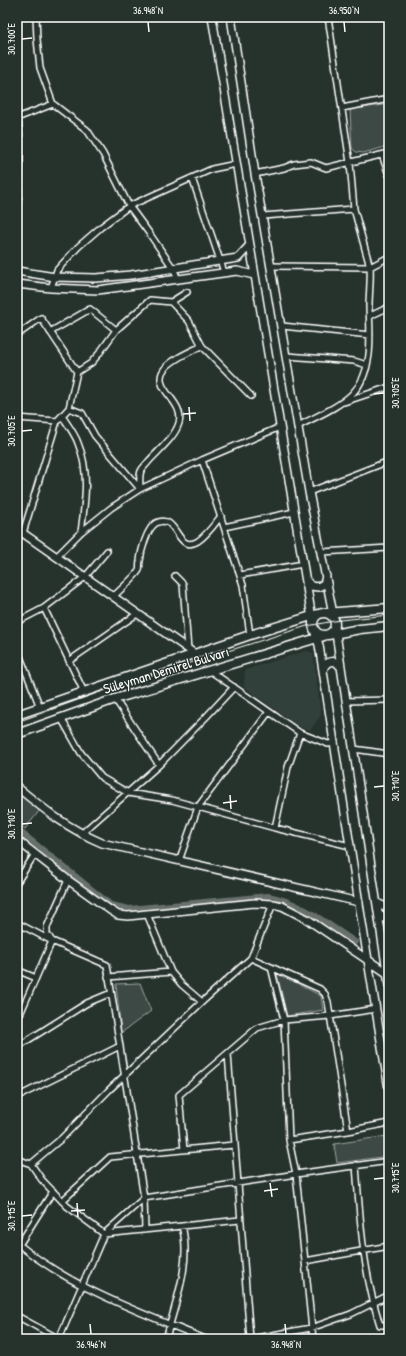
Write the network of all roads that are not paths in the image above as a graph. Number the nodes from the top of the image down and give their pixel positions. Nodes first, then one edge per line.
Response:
1 (36, 17) edge
2 (212, 17) edge
3 (231, 17) edge
4 (328, 17) edge
5 (389, 99) edge
6 (53, 104) junction
7 (342, 108) junction
8 (17, 111) edge
9 (18, 118) edge
10 (389, 153) edge
11 (382, 155) junction
12 (350, 163) junction
13 (236, 164) junction
14 (255, 174) junction
15 (389, 175) edge
16 (192, 178) junction
17 (18, 192) edge
18 (129, 206) junction
19 (354, 209) junction
20 (17, 213) edge
21 (263, 216) junction
22 (249, 246) junction
23 (389, 257) edge
24 (221, 261) junction
25 (271, 266) junction
26 (370, 267) junction
27 (173, 268) junction
28 (17, 271) edge
29 (224, 272) junction
30 (254, 275) junction
31 (55, 277) junction
32 (178, 279) junction
33 (17, 284) edge
34 (51, 288) junction
35 (187, 292) dead end
36 (171, 302) junction
37 (389, 307) edge
38 (370, 316) junction
39 (282, 326) junction
40 (116, 330) junction
41 (50, 332) junction
42 (17, 335) edge
43 (370, 335) junction
44 (202, 346) junction
45 (287, 356) junction
46 (367, 365) junction
47 (77, 372) junction
48 (389, 387) edge
49 (251, 396) dead end
50 (342, 403) junction
51 (70, 408) junction
52 (62, 416) junction
53 (17, 418) edge
54 (57, 421) junction
55 (298, 426) junction
56 (280, 427) junction
57 (202, 460) junction
58 (389, 461) edge
59 (140, 489) junction
60 (309, 492) junction
61 (294, 512) junction
62 (221, 516) junction
63 (224, 527) junction
64 (20, 531) edge
65 (81, 532) junction
66 (389, 548) edge
67 (107, 551) dead end
68 (322, 552) junction
69 (56, 557) junction
70 (303, 564) junction
71 (326, 574) junction
72 (175, 576) dead end
73 (240, 576) junction
74 (86, 577) junction
75 (306, 578) junction
76 (113, 597) junction
77 (44, 608) junction
78 (389, 608) edge
79 (137, 614) junction
80 (17, 622) edge
81 (324, 625) junction
82 (389, 626) edge
83 (250, 635) junction
84 (17, 649) edge
85 (191, 652) junction
86 (69, 662) junction
87 (342, 669) junction
88 (208, 670) junction
89 (323, 671) junction
90 (234, 687) junction
91 (84, 692) junction
92 (115, 699) junction
93 (389, 700) edge
94 (346, 701) junction
95 (40, 707) junction
96 (268, 713) junction
97 (17, 715) edge
98 (61, 718) junction
99 (300, 733) junction
100 (17, 734) edge
101 (335, 743) junction
102 (354, 750) junction
103 (389, 754) edge
104 (159, 765) junction
105 (17, 787) edge
106 (128, 792) junction
107 (198, 807) junction
108 (275, 828) junction
109 (81, 834) junction
110 (17, 840) edge
111 (350, 846) junction
112 (35, 854) junction
113 (179, 861) junction
114 (68, 880) junction
115 (17, 882) edge
116 (359, 902) junction
117 (377, 903) junction
118 (272, 904) junction
119 (389, 909) edge
120 (147, 914) junction
121 (379, 915) junction
122 (389, 920) edge
123 (17, 923) edge
124 (52, 941) junction
125 (251, 958) junction
126 (367, 959) junction
127 (271, 967) junction
128 (17, 970) edge
129 (171, 972) junction
130 (388, 973) edge
131 (108, 977) junction
132 (36, 978) junction
133 (389, 985) edge
134 (111, 993) junction
135 (202, 1002) junction
136 (376, 1009) junction
137 (330, 1016) junction
138 (284, 1020) junction
139 (17, 1021) edge
140 (120, 1046) junction
141 (17, 1047) edge
142 (228, 1054) junction
143 (124, 1076) junction
144 (389, 1089) edge
145 (17, 1093) edge
146 (389, 1123) edge
147 (348, 1131) junction
148 (289, 1140) junction
149 (234, 1144) junction
150 (184, 1150) junction
151 (137, 1154) junction
152 (17, 1159) edge
153 (389, 1161) edge
154 (31, 1164) junction
155 (356, 1165) junction
156 (296, 1174) junction
157 (237, 1183) junction
158 (53, 1191) junction
159 (144, 1198) junction
160 (62, 1200) junction
161 (240, 1220) junction
162 (182, 1226) junction
163 (145, 1230) junction
164 (104, 1234) junction
165 (18, 1244) edge
166 (389, 1246) edge
167 (363, 1251) junction
168 (304, 1261) junction
169 (83, 1287) junction
170 (389, 1295) edge
171 (373, 1303) junction
172 (17, 1316) edge
173 (170, 1324) junction
174 (389, 1325) edge
175 (311, 1328) junction
176 (59, 1339) edge
177 (166, 1339) edge
178 (205, 1339) edge
179 (250, 1339) edge
180 (313, 1339) edge

1 - 6 street
2 - 13 main road
3 - 14 main road
4 - 7 street
5 - 7 street
6 - 9 street
6 - 18 street
7 - 12 street
8 - 9 street
9 - 17 street
10 - 11 street
11 - 12 street
11 - 15 street
12 - 14 street
12 - 19 street
13 - 16 street
13 - 22 main road
14 - 21 main road
16 - 18 street
16 - 24 street
17 - 20 street
18 - 27 street
18 - 31 street
19 - 21 street
19 - 26 street
21 - 25 main road
22 - 24 main road
22 - 30 main road
23 - 26 street
24 - 27 main road
24 - 29 street
25 - 26 street
25 - 39 main road
26 - 38 street
27 - 31 main road
27 - 32 street
28 - 31 main road
29 - 30 main road
29 - 32 main road
30 - 56 main road
31 - 34 street
32 - 34 main road
33 - 34 main road
35 - 36 street
36 - 40 street
36 - 44 street
37 - 38 street
38 - 43 street
39 - 43 street
39 - 45 main road
40 - 41 street
40 - 47 street
41 - 42 street
41 - 47 street
43 - 46 street
44 - 49 street
44 - 59 street
45 - 46 street
45 - 55 main road
46 - 50 street
47 - 51 street
48 - 50 street
50 - 55 street
51 - 52 street
51 - 59 street
52 - 54 street
52 - 65 street
53 - 54 street
54 - 64 street
55 - 60 main road
56 - 57 street
56 - 61 main road
57 - 59 street
57 - 62 street
58 - 60 street
59 - 65 street
60 - 68 main road
61 - 63 street
61 - 70 main road
62 - 63 street
62 - 76 street
63 - 73 street
64 - 69 main road
65 - 69 street
66 - 68 street
67 - 74 street
68 - 71 main road
69 - 74 main road
70 - 73 street
70 - 75 main road
71 - 75 main road
71 - 81 main road
72 - 85 street
73 - 83 street
74 - 76 main road
74 - 77 street
75 - 81 main road
76 - 79 main road
77 - 80 street
77 - 86 street
78 - 81 main road, Süleyman Demirel Bulvarı
79 - 85 main road
79 - 86 street
81 - 82 main road, Süleyman Demirel Bulvarı
81 - 83 main road, Süleyman Demirel Bulvarı
81 - 87 main road
81 - 88 main road, Süleyman Demirel Bulvarı
81 - 89 main road
83 - 85 main road, Süleyman Demirel Bulvarı
84 - 95 street
85 - 91 main road, Süleyman Demirel Bulvarı
86 - 91 street
87 - 89 main road
87 - 94 main road
88 - 90 street
88 - 92 main road, Süleyman Demirel Bulvarı
89 - 101 main road
90 - 96 street
90 - 104 street
91 - 95 main road, Süleyman Demirel Bulvarı
92 - 98 main road, Süleyman Demirel Bulvarı
92 - 104 street
93 - 94 street
94 - 102 main road
95 - 97 main road, Süleyman Demirel Bulvarı
96 - 99 street
96 - 107 street
98 - 100 main road, Süleyman Demirel Bulvarı
98 - 106 street
99 - 101 street
99 - 108 street
101 - 111 main road
102 - 103 street
102 - 117 main road
104 - 106 street
105 - 109 main road
106 - 107 street
106 - 109 street
107 - 108 street
107 - 113 street
108 - 111 street
109 - 113 main road
110 - 112 main road
111 - 116 main road
112 - 114 main road
112 - 115 street
113 - 116 main road
114 - 120 main road
114 - 124 street
116 - 126 main road
117 - 119 main road
117 - 121 main road
118 - 120 main road
118 - 125 street
118 - 126 main road
120 - 129 street
121 - 122 main road
121 - 130 main road
123 - 124 street
124 - 131 street
124 - 132 street
125 - 127 street
125 - 135 street
126 - 130 main road
126 - 136 main road
127 - 137 street
127 - 138 street
128 - 132 street
129 - 131 street
129 - 135 street
130 - 133 main road
131 - 134 street
132 - 139 street
134 - 140 street
134 - 141 street
135 - 143 street
136 - 137 street
136 - 144 main road
137 - 138 street
137 - 147 street
138 - 142 street
138 - 148 street
140 - 143 street
140 - 145 street
142 - 149 street
142 - 150 street
143 - 151 street
143 - 154 street
146 - 147 street
147 - 148 street
148 - 156 street
149 - 150 street
149 - 157 street
150 - 151 street
151 - 159 street
151 - 160 street
152 - 154 street
153 - 155 street
154 - 158 street
155 - 156 street
155 - 167 street
156 - 157 street
156 - 168 street
157 - 159 street
157 - 161 street
158 - 160 street
158 - 165 street
159 - 163 street
159 - 164 street
160 - 164 street
161 - 162 street
161 - 179 street
162 - 163 street
162 - 173 street
163 - 164 street
164 - 169 street
165 - 169 street
166 - 167 street
167 - 168 street
167 - 171 street
168 - 175 street
169 - 173 street
169 - 176 street
170 - 171 street
171 - 174 street
171 - 175 street
172 - 176 street
173 - 177 street
173 - 178 street
175 - 179 street
175 - 180 street

